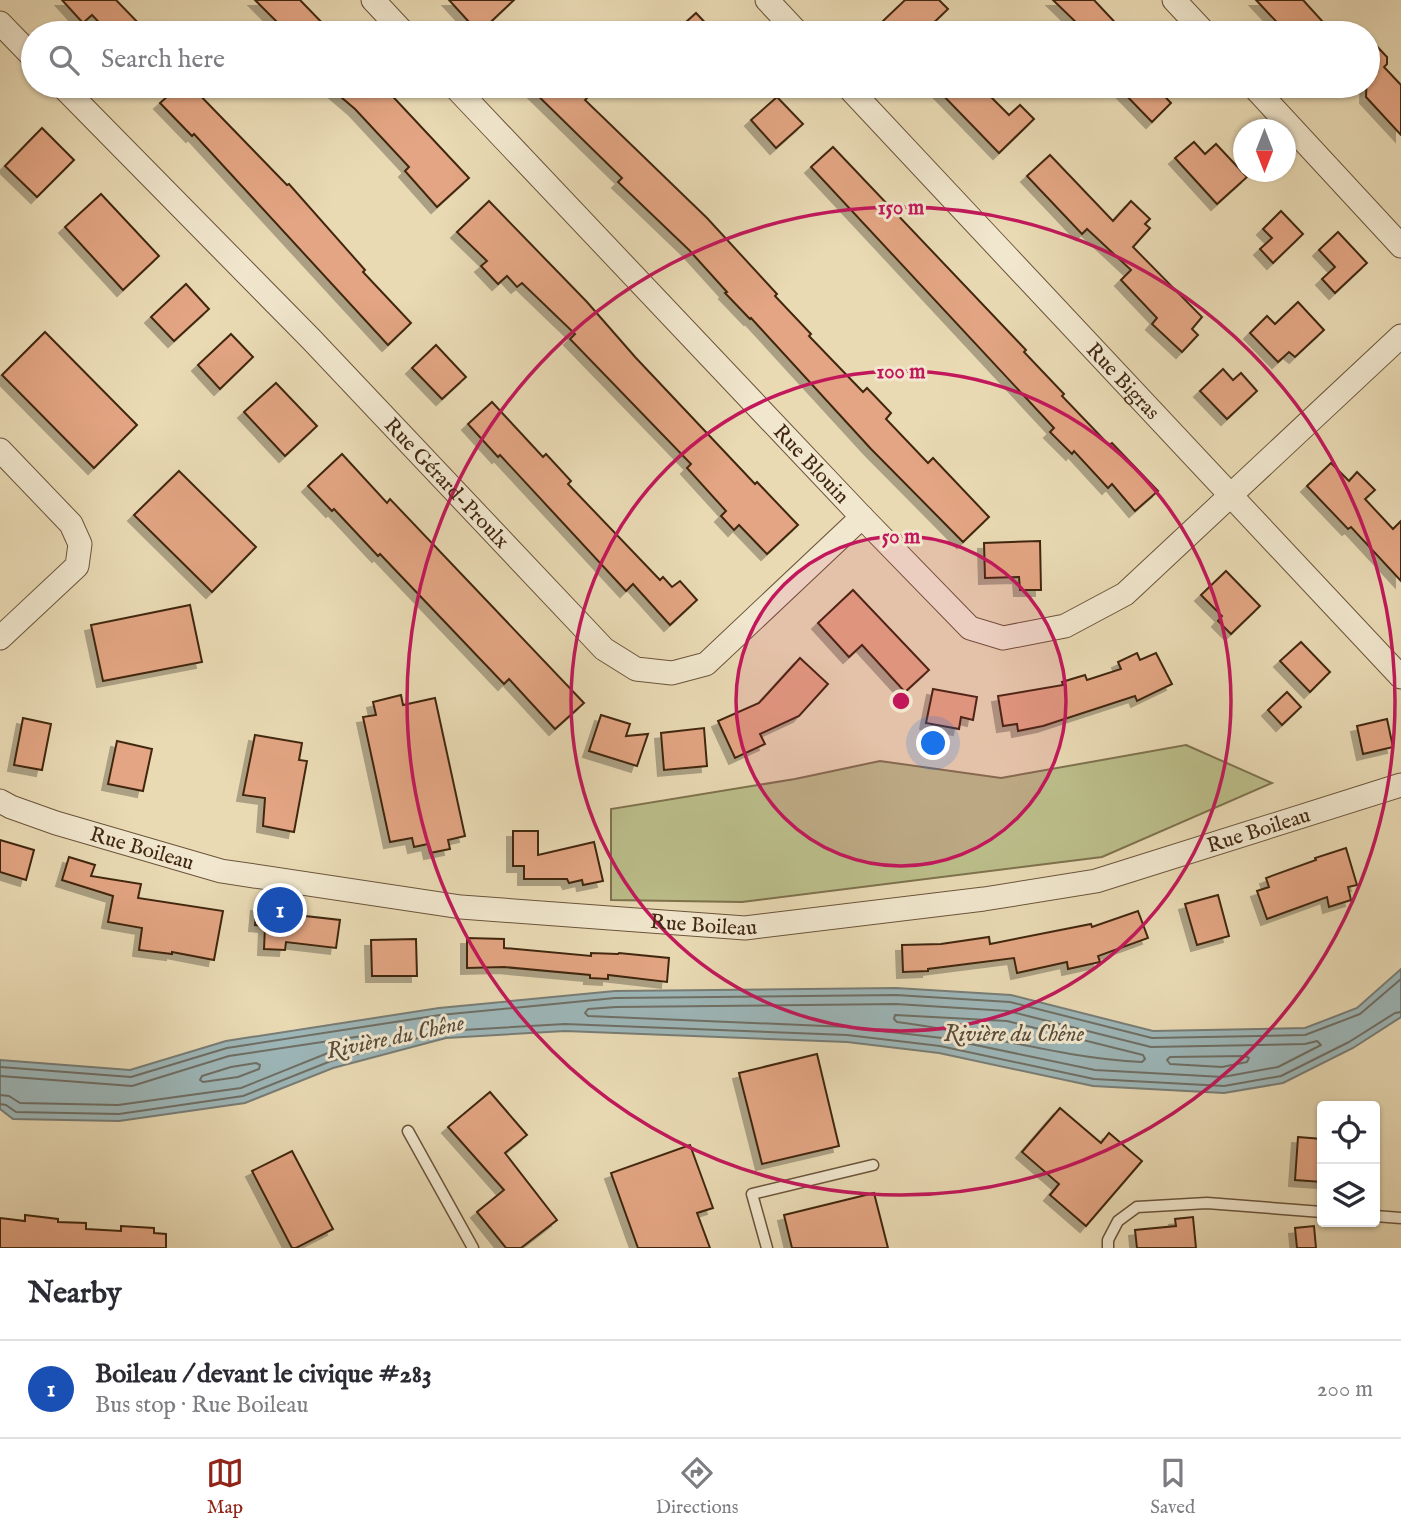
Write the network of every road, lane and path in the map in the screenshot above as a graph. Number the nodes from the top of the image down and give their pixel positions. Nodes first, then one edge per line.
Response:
1 (373, 0) edge
2 (767, 0) edge
3 (1174, 0) edge
4 (393, 21) edge
5 (787, 21) edge
6 (1194, 21) edge
7 (0, 23) edge
8 (21, 45) edge
9 (74, 98) edge
10 (465, 98) edge
11 (858, 98) edge
12 (1264, 98) edge
13 (1401, 246) edge
14 (1401, 336) edge
15 (0, 450) edge
16 (1230, 495) junction
17 (862, 517) junction
18 (0, 638) edge
19 (1401, 677) edge
20 (1401, 785) edge
21 (0, 801) edge
22 (408, 1131) dead end
23 (873, 1165) dead end
24 (1317, 1212) edge
25 (1380, 1216) edge
26 (1401, 1218) edge
27 (473, 1248) edge
28 (768, 1248) edge
29 (1108, 1248) edge

1 - 4 street
2 - 5 street
3 - 6 street
7 - 8 street
9 - 17 street, Rue Gérard-Proulx
10 - 17 street, Rue Blouin
11 - 16 street, Rue Bigras
12 - 13 street
14 - 16 street, Rue Blouin
15 - 18 street
16 - 17 street, Rue Blouin
16 - 19 street, Rue Bigras
20 - 21 street, Rue Boileau
22 - 27 lane
23 - 28 lane
24 - 29 lane
25 - 26 lane

